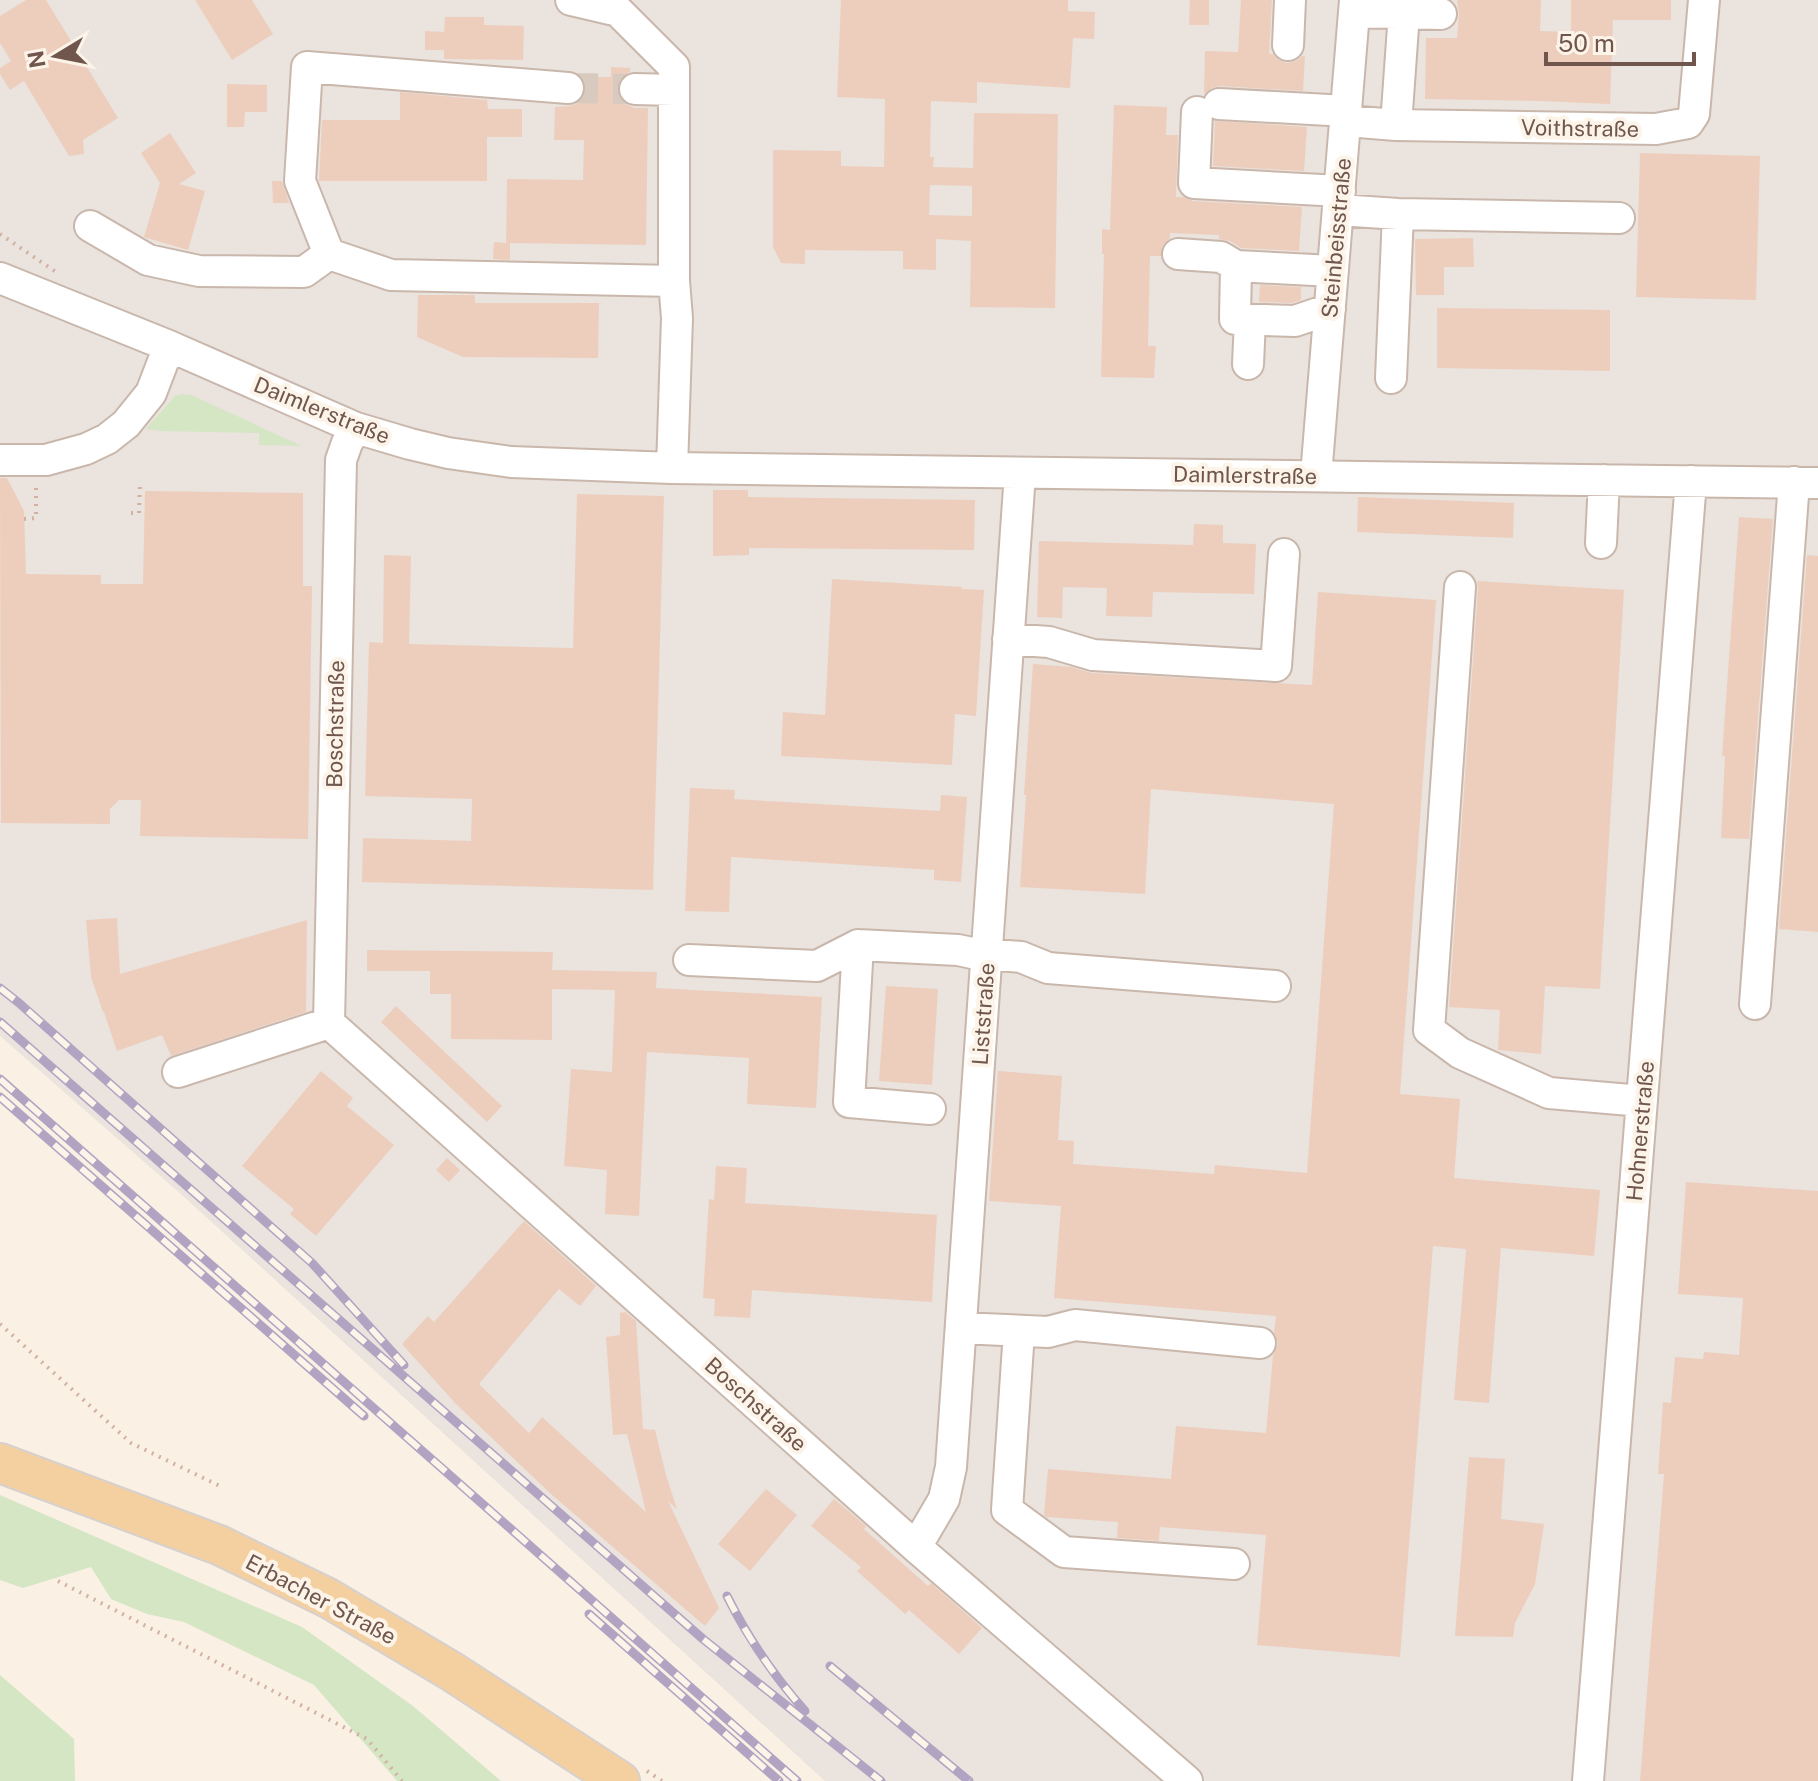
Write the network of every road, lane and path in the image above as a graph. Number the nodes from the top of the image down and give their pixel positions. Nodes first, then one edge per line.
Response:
1 (571, 0) edge
2 (1290, 0) edge
3 (1704, 0) edge
4 (1355, 6) edge
5 (1404, 13) junction
6 (1441, 14) dead end
7 (1288, 45) dead end
8 (568, 88) tunnel mouth
9 (635, 89) tunnel mouth
10 (674, 90) junction
11 (1347, 116) junction
12 (1396, 125) junction
13 (1340, 201) junction
14 (1398, 214) junction
15 (1619, 218) dead end
16 (90, 226) dead end
17 (0, 234) edge
18 (329, 254) junction
19 (1178, 254) dead end
20 (1236, 266) junction
21 (1333, 271) junction
22 (61, 275) dead end
23 (0, 278) edge
24 (674, 281) junction
25 (1329, 317) junction
26 (1250, 320) junction
27 (169, 346) junction
28 (1248, 364) dead end
29 (1391, 378) dead end
30 (356, 428) junction
31 (673, 455) junction
32 (0, 460) edge
33 (36, 461) junction
34 (1317, 461) junction
35 (1020, 473) junction
36 (1604, 480) junction
37 (1691, 481) junction
38 (140, 483) dead end
39 (1806, 483) edge
40 (131, 513) dead end
41 (24, 519) dead end
42 (1601, 543) dead end
43 (1284, 554) dead end
44 (1460, 587) dead end
45 (1008, 639) junction
46 (858, 945) junction
47 (987, 954) junction
48 (689, 960) dead end
49 (1275, 986) dead end
50 (1755, 1004) dead end
51 (329, 1023) junction
52 (178, 1072) dead end
53 (1642, 1101) junction
54 (930, 1109) dead end
55 (0, 1324) edge
56 (961, 1328) junction
57 (1019, 1331) junction
58 (1260, 1343) dead end
59 (0, 1463) edge
60 (222, 1487) dead end
61 (916, 1547) junction
62 (1234, 1564) dead end
63 (58, 1581) dead end
64 (402, 1781) edge
65 (620, 1781) edge
66 (1187, 1781) edge
67 (1588, 1781) edge

1 - 10 street
2 - 7 street
3 - 12 street, Voithstraße
4 - 5 street
4 - 11 street, Steinbeisstraße
5 - 6 street
5 - 12 street
8 - 18 street
9 - 10 street
10 - 24 street
11 - 12 street, Voithstraße
11 - 13 street, Steinbeisstraße
11 - 13 street, Voithstraße
13 - 14 street
13 - 21 street, Steinbeisstraße
14 - 15 street
14 - 29 street
16 - 18 street
17 - 22 path
18 - 24 street
19 - 20 street
20 - 21 street
20 - 26 street
21 - 25 street, Steinbeisstraße
23 - 27 street, Daimlerstraße
24 - 31 street
25 - 26 street
25 - 34 street, Steinbeisstraße
26 - 28 street
27 - 30 street, Daimlerstraße
27 - 33 street
30 - 31 street, Daimlerstraße
30 - 51 street, Boschstraße
31 - 35 street, Daimlerstraße
32 - 33 street
33 - 41 path
34 - 35 street, Daimlerstraße
34 - 36 street, Daimlerstraße
35 - 45 street, Liststraße
36 - 37 street, Daimlerstraße
36 - 42 street
37 - 39 street, Daimlerstraße
37 - 53 street, Hohnerstraße
38 - 40 path
39 - 50 street
43 - 45 street
44 - 53 street
45 - 47 street, Liststraße
46 - 47 street
46 - 48 street
46 - 54 street
47 - 49 street
47 - 56 street, Liststraße
51 - 52 street
51 - 61 street, Boschstraße
53 - 67 street, Hohnerstraße
55 - 60 path
56 - 57 street
56 - 61 street, Liststraße
57 - 58 street
57 - 62 street
59 - 65 main road, Erbacher Straße
61 - 66 street, Boschstraße
63 - 64 path

